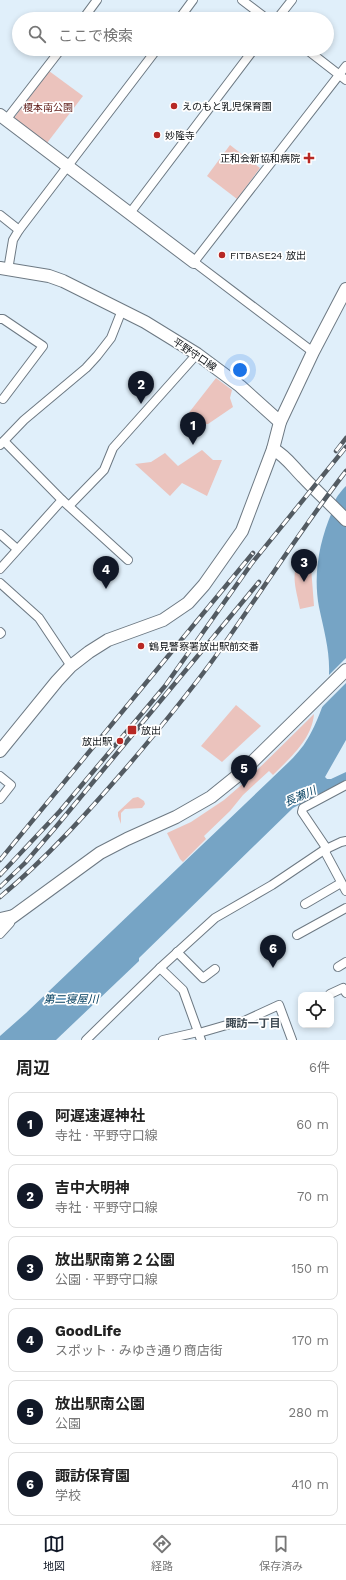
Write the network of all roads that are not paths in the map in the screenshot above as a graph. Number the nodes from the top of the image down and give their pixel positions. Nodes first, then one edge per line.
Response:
1 (97, 0) edge
2 (194, 0) edge
3 (242, 0) edge
4 (292, 0) edge
5 (88, 12) edge
6 (185, 12) edge
7 (258, 12) edge
8 (283, 12) edge
9 (55, 56) edge
10 (152, 56) edge
11 (249, 56) edge
12 (315, 56) edge
13 (346, 66) edge
14 (343, 77) edge
15 (3, 118) edge
16 (68, 167) junction
17 (130, 213) junction
18 (0, 216) edge
19 (19, 230) junction
20 (194, 262) junction
21 (4, 269) edge
22 (346, 289) edge
23 (122, 310) junction
24 (1, 320) edge
25 (313, 352) junction
26 (197, 354) junction
27 (3, 399) dead end
28 (280, 422) junction
29 (2, 443) edge
30 (273, 449) junction
31 (62, 500) junction
32 (69, 506) junction
33 (346, 520) edge
34 (0, 534) edge
35 (17, 549) junction
36 (128, 560) dead end
37 (0, 569) edge
38 (0, 583) edge
39 (71, 666) junction
40 (346, 670) edge
41 (0, 751) edge
42 (0, 776) edge
43 (346, 785) edge
44 (0, 798) edge
45 (346, 841) edge
46 (326, 850) junction
47 (341, 883) junction
48 (346, 892) edge
49 (305, 904) dead end
50 (346, 908) edge
51 (15, 914) junction
52 (0, 917) edge
53 (0, 926) edge
54 (0, 934) edge
55 (297, 935) dead end
56 (177, 952) junction
57 (346, 962) edge
58 (338, 967) dead end
59 (160, 968) junction
60 (215, 969) dead end
61 (334, 992) edge
62 (346, 993) edge
63 (199, 1035) edge
64 (86, 1040) edge
65 (163, 1040) edge
66 (292, 1040) edge

1 - 5 street
2 - 6 street
3 - 7 street
4 - 8 street
9 - 15 street
10 - 16 street
11 - 17 street
12 - 14 street
13 - 14 street
14 - 20 street
15 - 16 street
16 - 17 street
16 - 19 street
17 - 20 street
18 - 19 street
19 - 21 street
20 - 25 street
21 - 23 street, 平野守口線
22 - 25 street
23 - 26 street, 平野守口線
23 - 29 street
24 - 27 street
25 - 28 street
26 - 28 street, 平野守口線
26 - 32 street
28 - 30 street
29 - 31 street
30 - 33 street
30 - 39 street
31 - 32 street
31 - 35 street
32 - 36 street
34 - 35 street
35 - 37 street
38 - 39 street
39 - 41 street
40 - 51 street
42 - 44 street
43 - 46 street
45 - 46 street
46 - 47 street
46 - 56 street
47 - 48 street
47 - 49 street
50 - 55 street
51 - 52 street
51 - 53 street
51 - 54 street
56 - 59 street
56 - 60 street
57 - 58 street
59 - 63 street
59 - 64 street
61 - 62 street
63 - 65 street
63 - 66 street

